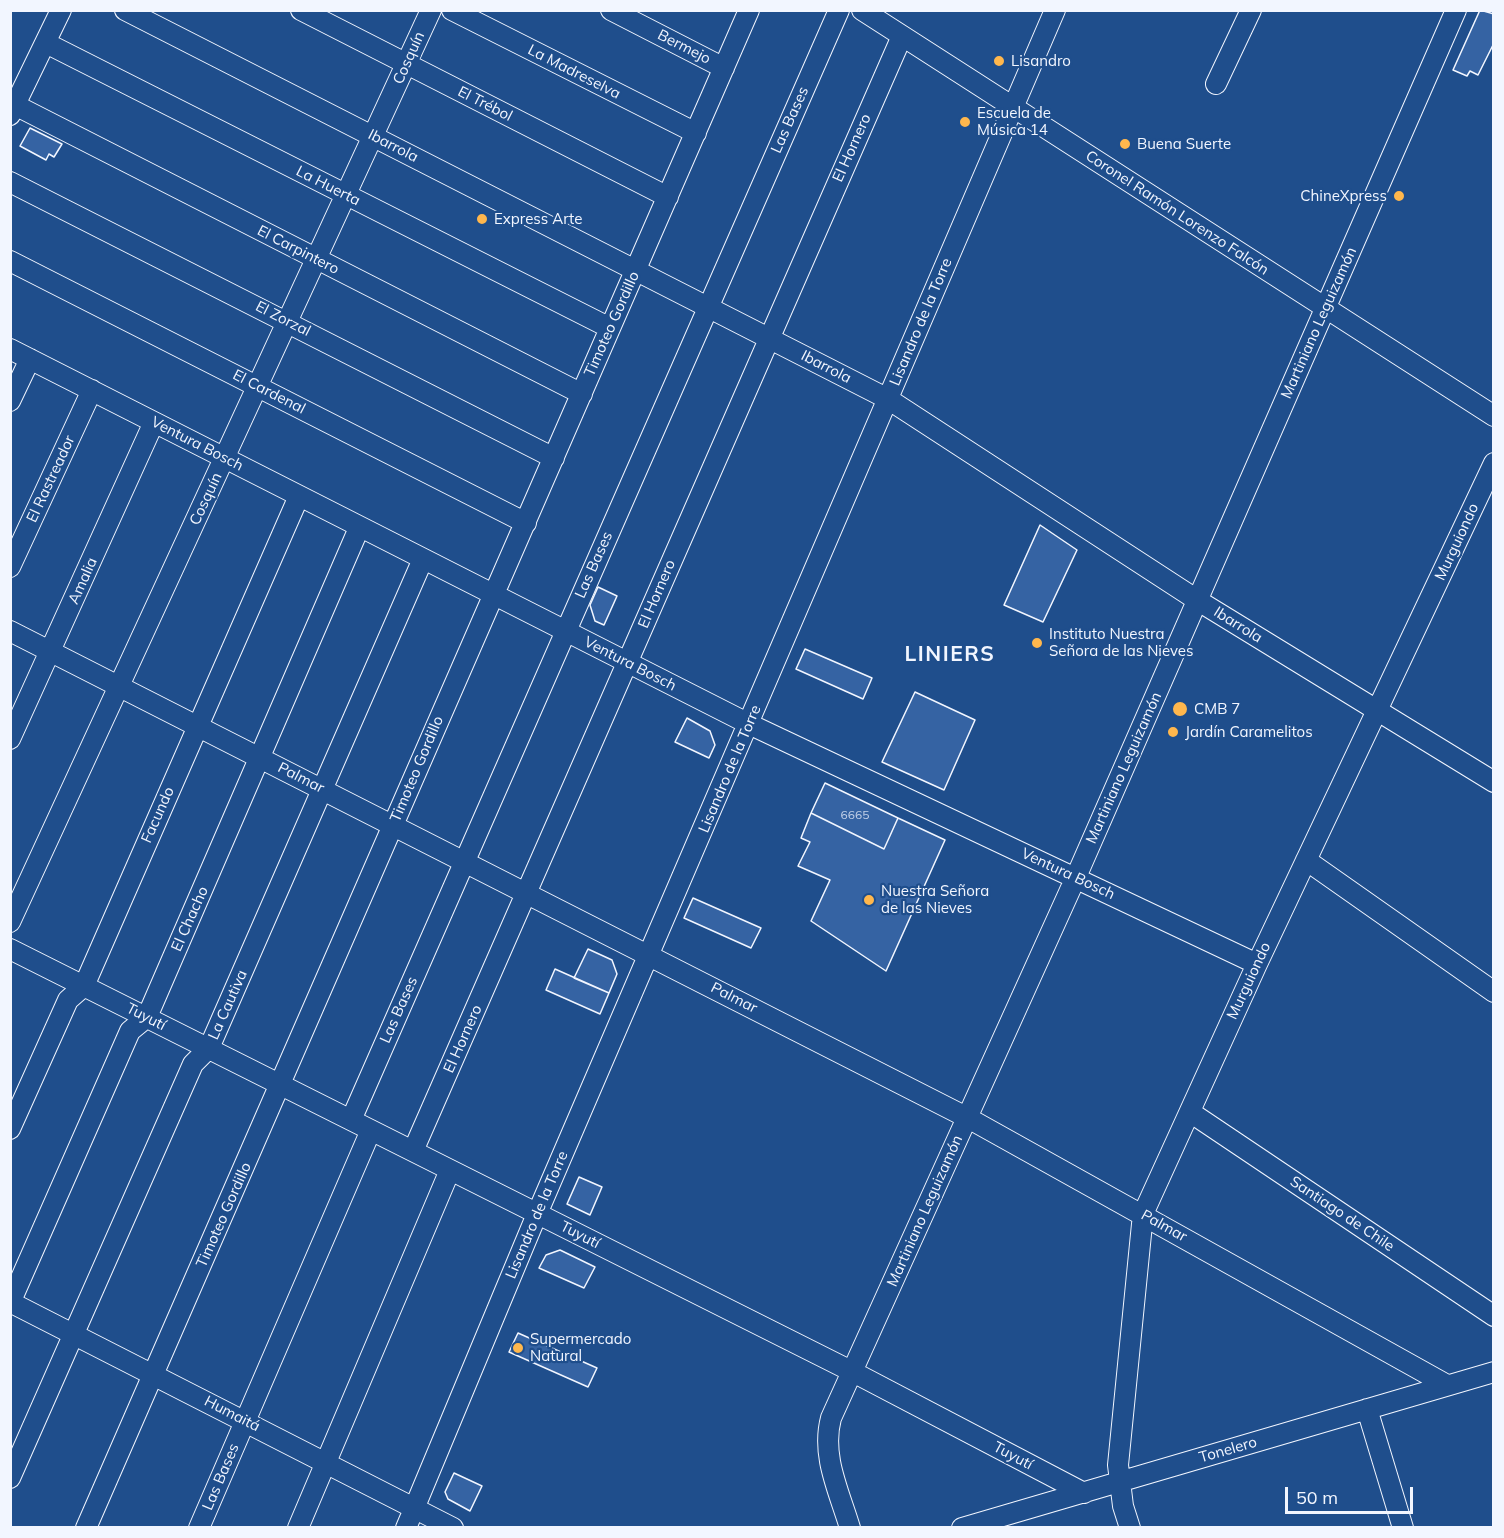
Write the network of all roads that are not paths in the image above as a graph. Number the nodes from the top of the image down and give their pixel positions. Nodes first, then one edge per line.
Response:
1 (61, 10) edge
2 (125, 10) edge
3 (302, 10) edge
4 (431, 10) edge
5 (452, 10) edge
6 (611, 10) edge
7 (749, 10) edge
8 (839, 10) edge
9 (862, 10) edge
10 (1055, 10) edge
11 (1251, 10) edge
12 (1456, 10) edge
13 (902, 36) junction
14 (46, 43) junction
15 (407, 64) junction
16 (724, 68) junction
17 (1216, 84) dead end
18 (1012, 107) junction
19 (13, 110) edge
20 (696, 132) junction
21 (374, 136) junction
22 (10, 182) edge
23 (346, 195) junction
24 (668, 197) junction
25 (316, 260) junction
26 (10, 261) edge
27 (636, 269) junction
28 (708, 305) junction
29 (1325, 308) junction
30 (288, 322) junction
31 (610, 328) junction
32 (768, 337) junction
33 (10, 349) edge
34 (30, 359) junction
35 (258, 387) junction
36 (92, 390) junction
37 (582, 394) junction
38 (888, 399) junction
39 (10, 401) edge
40 (1494, 416) edge
41 (154, 422) junction
42 (225, 458) junction
43 (554, 458) junction
44 (1494, 464) edge
45 (298, 496) junction
46 (526, 523) junction
47 (359, 528) junction
48 (423, 559) junction
49 (10, 567) edge
50 (493, 596) junction
51 (1197, 600) junction
52 (10, 631) edge
53 (565, 632) junction
54 (51, 651) junction
55 (627, 663) junction
56 (120, 687) junction
57 (1377, 712) junction
58 (749, 724) junction
59 (197, 726) junction
60 (10, 739) edge
61 (260, 758) junction
62 (1494, 782) edge
63 (324, 790) junction
64 (393, 825) junction
65 (1306, 860) junction
66 (465, 861) junction
67 (1076, 877) junction
68 (527, 892) junction
69 (10, 922) edge
70 (10, 949) edge
71 (649, 954) junction
72 (1257, 964) junction
73 (84, 986) junction
74 (1494, 992) edge
75 (147, 1017) junction
76 (209, 1048) junction
77 (281, 1084) junction
78 (1190, 1112) junction
79 (968, 1118) junction
80 (351, 1120) junction
81 (10, 1129) edge
82 (370, 1130) junction
83 (413, 1151) junction
84 (450, 1170) junction
85 (537, 1214) junction
86 (1143, 1214) junction
87 (11, 1302) edge
88 (1494, 1316) edge
89 (73, 1334) junction
90 (852, 1372) junction
91 (1494, 1372) edge
92 (153, 1375) junction
93 (1447, 1385) junction
94 (1367, 1409) junction
95 (244, 1421) junction
96 (325, 1462) junction
97 (10, 1478) edge
98 (1119, 1482) junction
99 (1084, 1493) junction
100 (414, 1508) junction
101 (86, 1527) edge
102 (199, 1527) edge
103 (298, 1527) edge
104 (406, 1527) edge
105 (453, 1527) edge
106 (850, 1527) edge
107 (962, 1527) edge
108 (1130, 1527) edge
109 (1403, 1527) edge

1 - 14 street
2 - 21 street, Ibarrola
3 - 15 street, El Trébol
4 - 15 street, Cosquín
5 - 20 street, La Madreselva
6 - 16 street, Bermejo
7 - 16 street, Timoteo Gordillo
8 - 28 street, Las Bases
9 - 13 street, Coronel Ramón Lorenzo Falcón
10 - 18 street, Lisandro de la Torre
11 - 17 street
12 - 29 street, Martiniano Leguizamón
13 - 18 street, Coronel Ramón Lorenzo Falcón
13 - 32 street, El Hornero
14 - 19 street
14 - 23 street, La Huerta
15 - 21 street, Cosquín
15 - 24 street, El Trébol
16 - 20 street, Timoteo Gordillo
18 - 29 street, Coronel Ramón Lorenzo Falcón
18 - 38 street, Lisandro de la Torre
19 - 25 street, El Carpintero
20 - 24 street, Timoteo Gordillo
21 - 23 street, Cosquín
21 - 27 street, Ibarrola
22 - 30 street, El Zorzal
23 - 25 street, Cosquín
23 - 31 street, La Huerta
24 - 27 street, Timoteo Gordillo
25 - 30 street, Cosquín
25 - 37 street, El Carpintero
26 - 35 street, El Cardenal
27 - 28 street, Ibarrola
27 - 31 street, Timoteo Gordillo
28 - 32 street, Ibarrola
28 - 53 street, Las Bases
29 - 40 street, Coronel Ramón Lorenzo Falcón
29 - 51 street, Martiniano Leguizamón
30 - 35 street, Cosquín
30 - 43 street, El Zorzal
31 - 37 street, Timoteo Gordillo
32 - 38 street, Ibarrola
32 - 55 street, El Hornero
33 - 34 street, Ventura Bosch
34 - 36 street, Ventura Bosch
34 - 39 street
35 - 42 street, Cosquín
35 - 46 street, El Cardenal
36 - 41 street, Ventura Bosch
36 - 49 street, El Rastreador
37 - 43 street, Timoteo Gordillo
38 - 51 street, Ibarrola
38 - 58 street, Lisandro de la Torre
41 - 42 street, Ventura Bosch
41 - 54 street, Amalia
42 - 45 street, Ventura Bosch
42 - 56 street, Cosquín
43 - 46 street, Timoteo Gordillo
44 - 57 street, Murguiondo
45 - 47 street, Ventura Bosch
45 - 59 street, Facundo
46 - 50 street, Timoteo Gordillo
47 - 48 street, Ventura Bosch
47 - 61 street, El Chacho
48 - 50 street, Ventura Bosch
48 - 63 street, La Cautiva
50 - 53 street, Ventura Bosch
50 - 64 street, Timoteo Gordillo
51 - 57 street, Ibarrola
51 - 67 street, Martiniano Leguizamón
52 - 54 street, Palmar
53 - 55 street, Ventura Bosch
53 - 66 street, Las Bases
54 - 56 street, Palmar
54 - 60 street, Amalia
55 - 58 street, Ventura Bosch
55 - 68 street, El Hornero
56 - 59 street, Palmar
56 - 69 street, Cosquín
57 - 62 street, Ibarrola
57 - 65 street, Murguiondo
58 - 67 street, Ventura Bosch
58 - 71 street, Lisandro de la Torre
59 - 61 street, Palmar
59 - 73 street, Facundo
61 - 63 street, Palmar
61 - 75 street, El Chacho
63 - 64 street, Palmar
63 - 76 street, La Cautiva
64 - 66 street, Palmar
64 - 77 street, Timoteo Gordillo
65 - 72 street, Murguiondo
65 - 74 street
66 - 68 street, Palmar
66 - 80 street, Las Bases
67 - 72 street, Ventura Bosch
67 - 79 street, Martiniano Leguizamón
68 - 71 street, Palmar
68 - 83 street, El Hornero
70 - 73 street, Tuyutí
71 - 79 street, Palmar
71 - 85 street, Lisandro de la Torre
72 - 78 street, Murguiondo
73 - 75 street, Tuyutí
73 - 81 street, Facundo
75 - 76 street, Tuyutí
75 - 87 street, El Chacho
76 - 77 street, Tuyutí
76 - 89 street, La Cautiva
77 - 80 street, Tuyutí
77 - 92 street, Timoteo Gordillo
78 - 86 street, Murguiondo
78 - 88 street, Santiago de Chile
79 - 86 street, Palmar
79 - 90 street, Martiniano Leguizamón
80 - 82 street, Tuyutí
82 - 83 street, Tuyutí
82 - 95 street, Las Bases
83 - 84 street, Tuyutí
84 - 85 street, Tuyutí
84 - 96 street
85 - 90 street, Tuyutí
85 - 100 street, Lisandro de la Torre
86 - 93 street, Palmar
86 - 98 street, Murguiondo
87 - 89 street, Humaitá
89 - 92 street, Humaitá
89 - 97 street, La Cautiva
90 - 99 street, Tuyutí
90 - 106 street, Martiniano Leguizamón
91 - 93 street, Tonelero
92 - 95 street, Humaitá
92 - 101 street, Timoteo Gordillo
93 - 94 street, Tonelero
94 - 98 street, Tonelero
94 - 109 street
95 - 96 street, Humaitá
95 - 102 street, Las Bases
96 - 100 street, Humaitá
96 - 103 street
98 - 99 street, Tonelero
98 - 108 street, Murguiondo
99 - 107 street, Tonelero
100 - 104 street, Lisandro de la Torre
100 - 105 street, Humaitá

